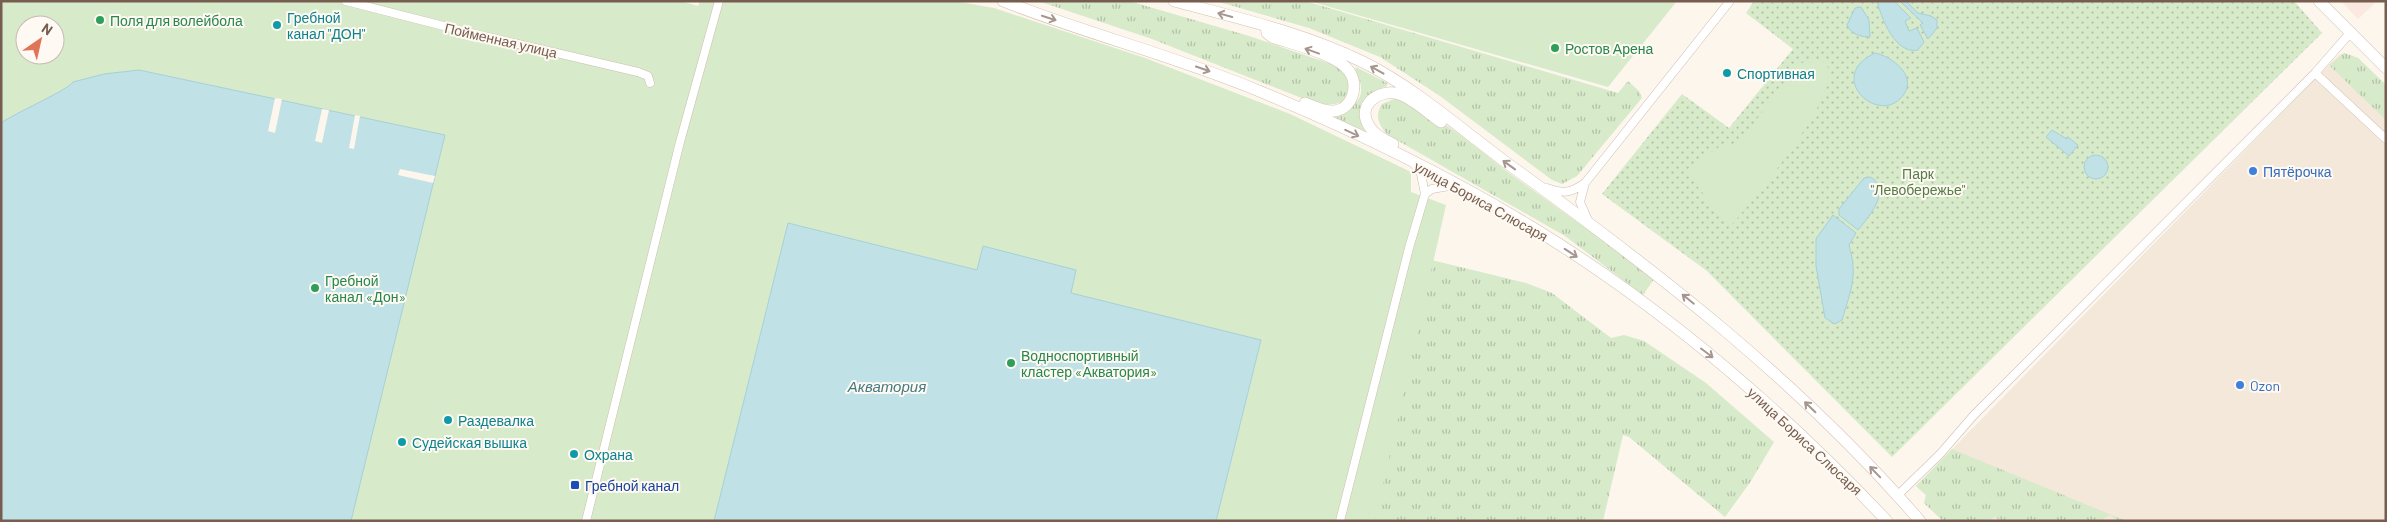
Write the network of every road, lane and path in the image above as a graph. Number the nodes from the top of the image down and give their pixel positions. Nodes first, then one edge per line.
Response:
1 (346, 1) edge
2 (719, 1) edge
3 (1003, 1) edge
4 (1174, 1) edge
5 (1730, 1) edge
6 (2319, 1) edge
7 (1266, 26) junction
8 (2350, 34) junction
9 (2386, 68) edge
10 (2316, 73) junction
11 (650, 83) dead end
12 (1262, 92) junction
13 (1458, 127) junction
14 (2386, 139) edge
15 (1414, 163) junction
16 (1425, 168) junction
17 (1534, 182) junction
18 (1585, 183) junction
19 (1456, 185) junction
20 (1425, 194) junction
21 (1589, 222) junction
22 (1898, 495) junction
23 (586, 521) edge
24 (1340, 521) edge
25 (1887, 521) edge
26 (1920, 521) edge

1 - 11 street, Пойменная улица
2 - 23 street
3 -> 12 main road, улица Бориса Слюсаря
7 -> 4 main road, улица Бориса Слюсаря
5 - 18 street
6 - 8 main road
12 -> 7 main road
13 -> 7 main road, улица Бориса Слюсаря
8 - 9 main road
8 - 10 street
10 - 14 street
10 - 22 street
12 -> 15 main road, улица Бориса Слюсаря
13 - 16 main road
17 -> 13 main road, улица Бориса Слюсаря
15 - 16 main road, улица Бориса Слюсаря
15 - 20 street
16 - 19 main road, улица Бориса Слюсаря
17 - 18 street
17 - 21 main road, улица Бориса Слюсаря
18 - 21 street
19 - 20 street
19 -> 25 main road, улица Бориса Слюсаря
20 - 24 street
22 -> 21 main road, улица Бориса Слюсаря
22 - 26 main road, улица Бориса Слюсаря

